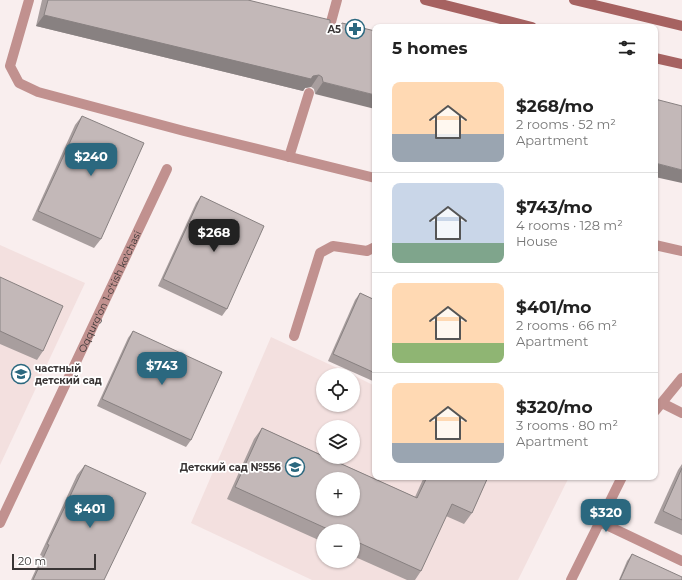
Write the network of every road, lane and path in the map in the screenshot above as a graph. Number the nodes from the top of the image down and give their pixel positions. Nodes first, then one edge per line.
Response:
1 (29, 0) edge
2 (337, 0) edge
3 (425, 0) edge
4 (574, 0) edge
5 (520, 24) edge
6 (682, 26) edge
7 (328, 33) edge
8 (658, 59) edge
9 (682, 64) edge
10 (309, 92) edge
11 (289, 157) junction
12 (167, 169) dead end
13 (372, 177) edge
14 (658, 245) edge
15 (372, 248) edge
16 (682, 252) edge
17 (294, 336) dead end
18 (682, 378) edge
19 (658, 407) edge
20 (682, 413) edge
21 (621, 480) edge
22 (600, 522) junction
23 (0, 523) edge
24 (682, 561) edge
25 (571, 580) edge

1 - 11 street
2 - 7 street
3 - 5 main road
4 - 6 main road
8 - 9 main road
10 - 11 street
11 - 13 street
12 - 23 street, Oqqurg'on 1-o'tish ko'chasi
14 - 16 street
15 - 17 street
18 - 19 street
19 - 20 street
21 - 22 street
22 - 24 street
22 - 25 street

